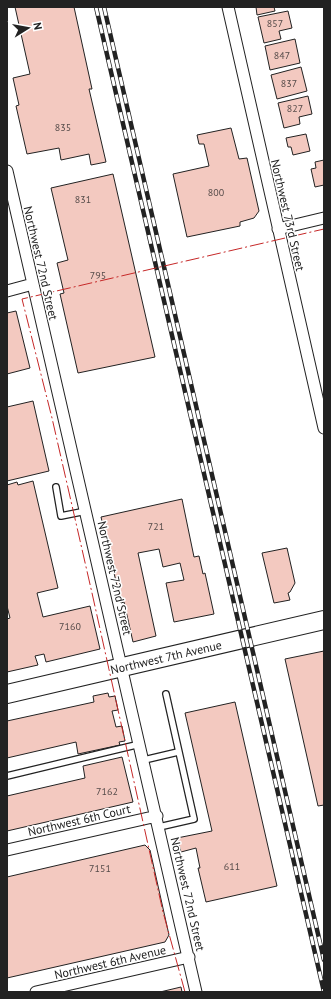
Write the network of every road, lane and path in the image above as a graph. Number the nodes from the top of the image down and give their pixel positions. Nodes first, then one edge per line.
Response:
1 (228, 7) edge
2 (7, 170) edge
3 (324, 218) edge
4 (278, 228) junction
5 (33, 284) junction
6 (7, 291) edge
7 (324, 428) edge
8 (56, 487) dead end
9 (86, 511) junction
10 (324, 620) edge
11 (122, 667) junction
12 (7, 694) edge
13 (166, 694) dead end
14 (140, 744) junction
15 (178, 752) junction
16 (144, 760) junction
17 (7, 776) edge
18 (158, 822) junction
19 (7, 850) edge
20 (189, 958) junction
21 (36, 992) edge
22 (196, 992) edge

1 - 4 street, Northwest 73rd Street
2 - 5 street, Northwest 72nd Street
3 - 4 street
4 - 7 street, Northwest 73rd Street
5 - 6 street
5 - 9 street, Northwest 72nd Street
8 - 9 lane
9 - 11 street, Northwest 72nd Street
10 - 11 main road, Northwest 7th Avenue
11 - 12 main road, Northwest 7th Avenue
11 - 14 street, Northwest 72nd Street
13 - 15 lane
14 - 16 street, Northwest 72nd Street
14 - 17 lane
15 - 16 lane
15 - 18 lane
16 - 18 street, Northwest 72nd Street
18 - 19 street, Northwest 6th Court
18 - 20 street, Northwest 72nd Street
20 - 21 street, Northwest 6th Avenue
20 - 22 street, Northwest 72nd Street

